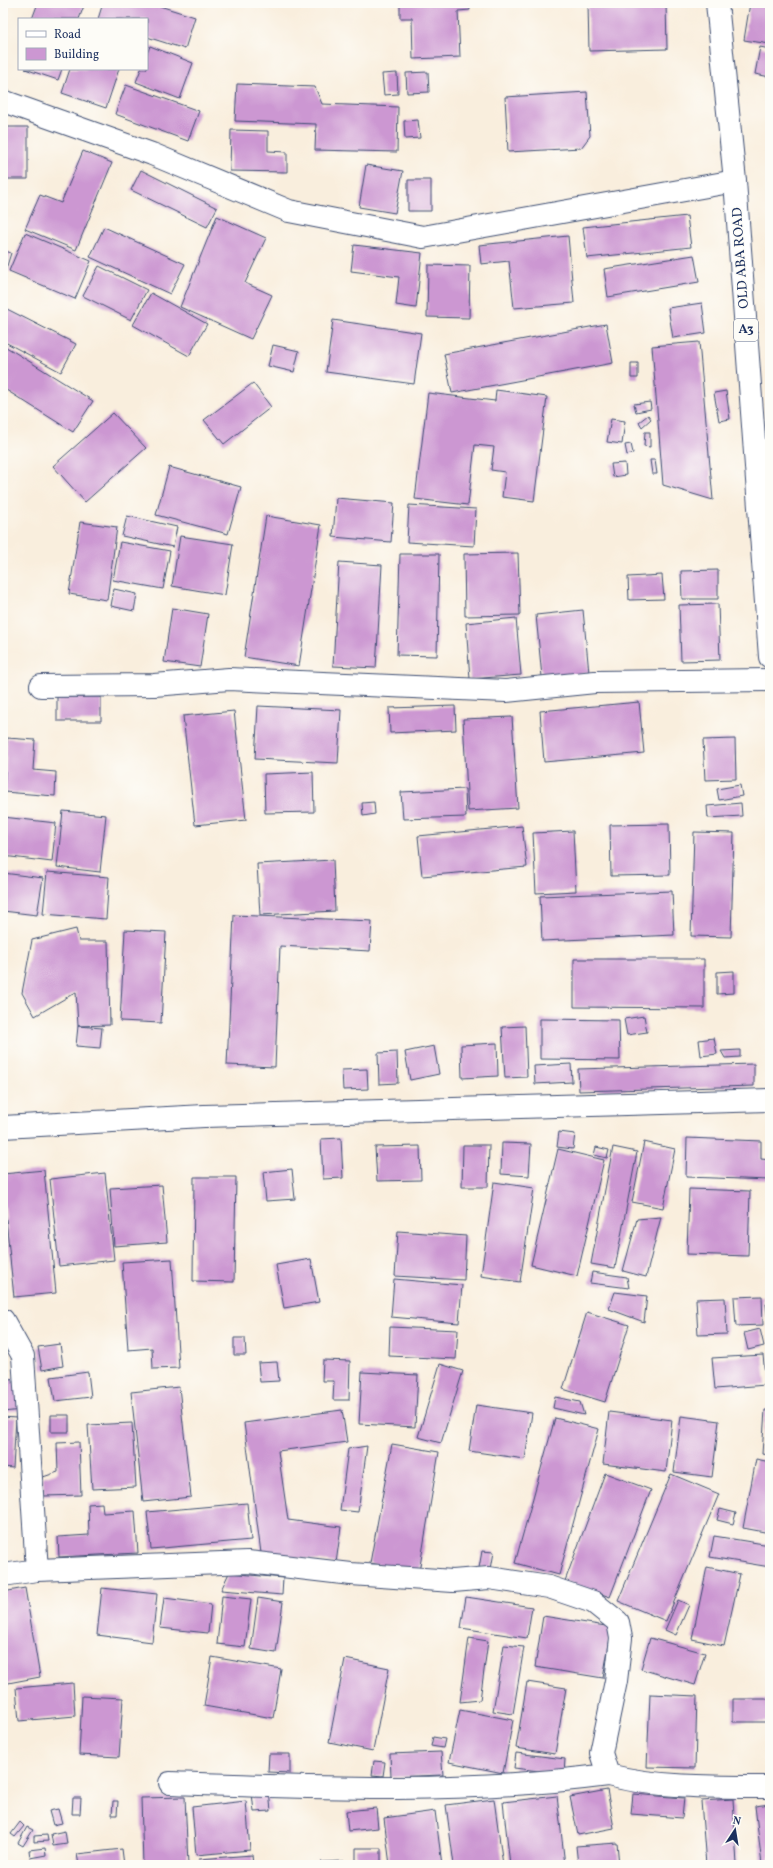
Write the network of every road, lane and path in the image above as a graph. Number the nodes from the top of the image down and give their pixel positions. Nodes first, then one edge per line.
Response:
1 (717, 3) edge
2 (3, 101) edge
3 (736, 181) junction
4 (770, 657) edge
5 (770, 680) edge
6 (41, 686) dead end
7 (770, 1100) edge
8 (3, 1127) edge
9 (3, 1320) edge
10 (37, 1570) junction
11 (3, 1574) edge
12 (608, 1775) junction
13 (170, 1783) dead end
14 (770, 1787) edge

1 - 3 street, OLD ABA ROAD / A3
2 - 3 street
3 - 4 street, OLD ABA ROAD / A3
5 - 6 street
7 - 8 street
9 - 10 street
10 - 11 street
10 - 12 street
12 - 13 street
12 - 14 street

